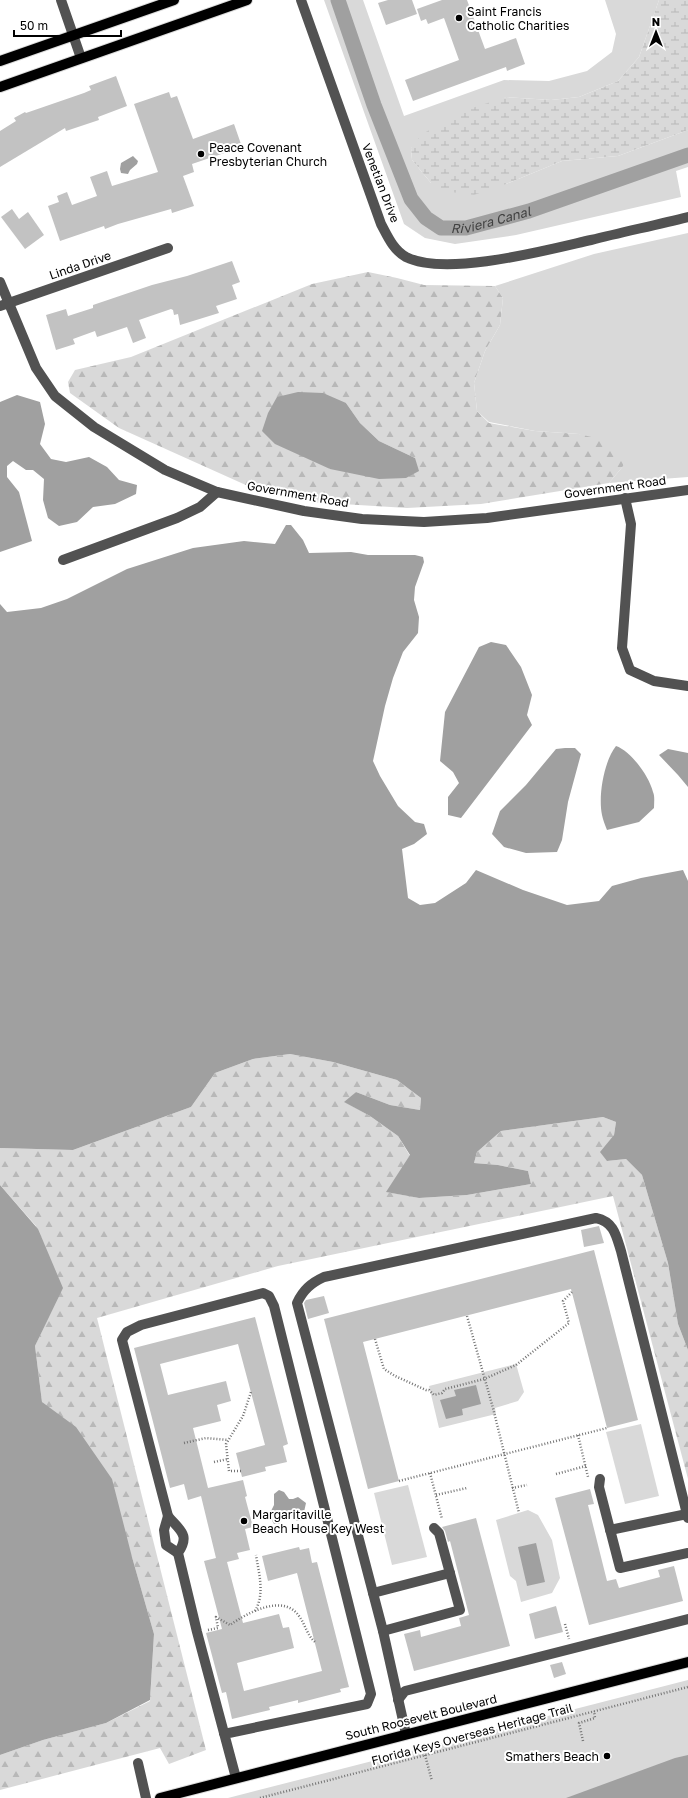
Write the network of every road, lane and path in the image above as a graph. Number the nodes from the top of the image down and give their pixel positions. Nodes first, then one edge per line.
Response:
1 (60, 0) edge
2 (174, 0) edge
3 (247, 0) edge
4 (301, 0) edge
5 (73, 35) junction
6 (81, 58) junction
7 (0, 61) edge
8 (0, 87) edge
9 (688, 217) edge
10 (168, 248) dead end
11 (0, 282) edge
12 (4, 304) edge
13 (688, 490) edge
14 (217, 492) junction
15 (625, 498) junction
16 (63, 560) dead end
17 (688, 686) edge
18 (572, 1292) dead end
19 (467, 1316) dead end
20 (375, 1339) dead end
21 (484, 1379) junction
22 (251, 1392) dead end
23 (607, 1428) dead end
24 (578, 1435) junction
25 (228, 1440) junction
26 (184, 1443) dead end
27 (504, 1454) junction
28 (228, 1459) junction
29 (214, 1462) dead end
30 (586, 1466) junction
31 (241, 1471) dead end
32 (430, 1473) junction
33 (556, 1474) dead end
34 (399, 1481) dead end
35 (600, 1483) joint
36 (527, 1485) dead end
37 (467, 1488) dead end
38 (512, 1488) junction
39 (436, 1495) junction
40 (519, 1513) dead end
41 (168, 1516) junction
42 (688, 1516) edge
43 (434, 1528) joint
44 (610, 1530) junction
45 (178, 1553) junction
46 (688, 1553) edge
47 (256, 1555) dead end
48 (450, 1573) junction
49 (373, 1593) junction
50 (254, 1611) junction
51 (688, 1619) edge
52 (383, 1631) junction
53 (197, 1632) junction
54 (315, 1642) dead end
55 (688, 1662) edge
56 (688, 1687) edge
57 (398, 1700) junction
58 (594, 1711) junction
59 (224, 1734) junction
60 (406, 1734) junction
61 (583, 1741) dead end
62 (425, 1755) junction
63 (138, 1763) dead end
64 (236, 1778) junction
65 (432, 1781) dead end
66 (146, 1798) edge
67 (160, 1798) edge
68 (260, 1798) edge

1 - 5 street
2 - 5 main road
3 - 6 main road
4 - 9 street, Venetian Drive
5 - 6 street
5 - 7 main road
6 - 8 main road
10 - 12 street, Linda Drive
11 - 12 street, Government Road
12 - 14 street, Government Road
13 - 15 street, Government Road
14 - 15 street, Government Road
14 - 16 street
15 - 17 street
18 - 21 path
19 - 21 path
20 - 21 path
21 - 27 path
22 - 25 path
23 - 24 path
24 - 27 path
24 - 30 path
25 - 26 path
25 - 28 path
27 - 32 path
27 - 38 path
28 - 29 path
28 - 31 path
30 - 33 path
30 - 35 path
32 - 34 path
32 - 39 path
35 - 44 street
36 - 38 path
37 - 39 path
38 - 40 path
39 - 43 path
41 - 45 street
41 - 45 street
41 - 59 street
42 - 44 street
42 - 49 street
43 - 48 street
44 - 46 street
45 - 53 street
47 - 50 path
48 - 49 street
48 - 52 street
49 - 52 street
50 - 53 path
50 - 54 path
51 - 57 street
52 - 57 street
53 - 59 street
55 - 60 main road, South Roosevelt Boulevard
56 - 58 path, Florida Keys Overseas Heritage Trail
57 - 60 street
58 - 61 path
58 - 62 path, Florida Keys Overseas Heritage Trail
59 - 64 street
60 - 64 main road, South Roosevelt Boulevard
62 - 65 path
62 - 68 path, Florida Keys Overseas Heritage Trail
63 - 66 street
64 - 67 main road, South Roosevelt Boulevard

